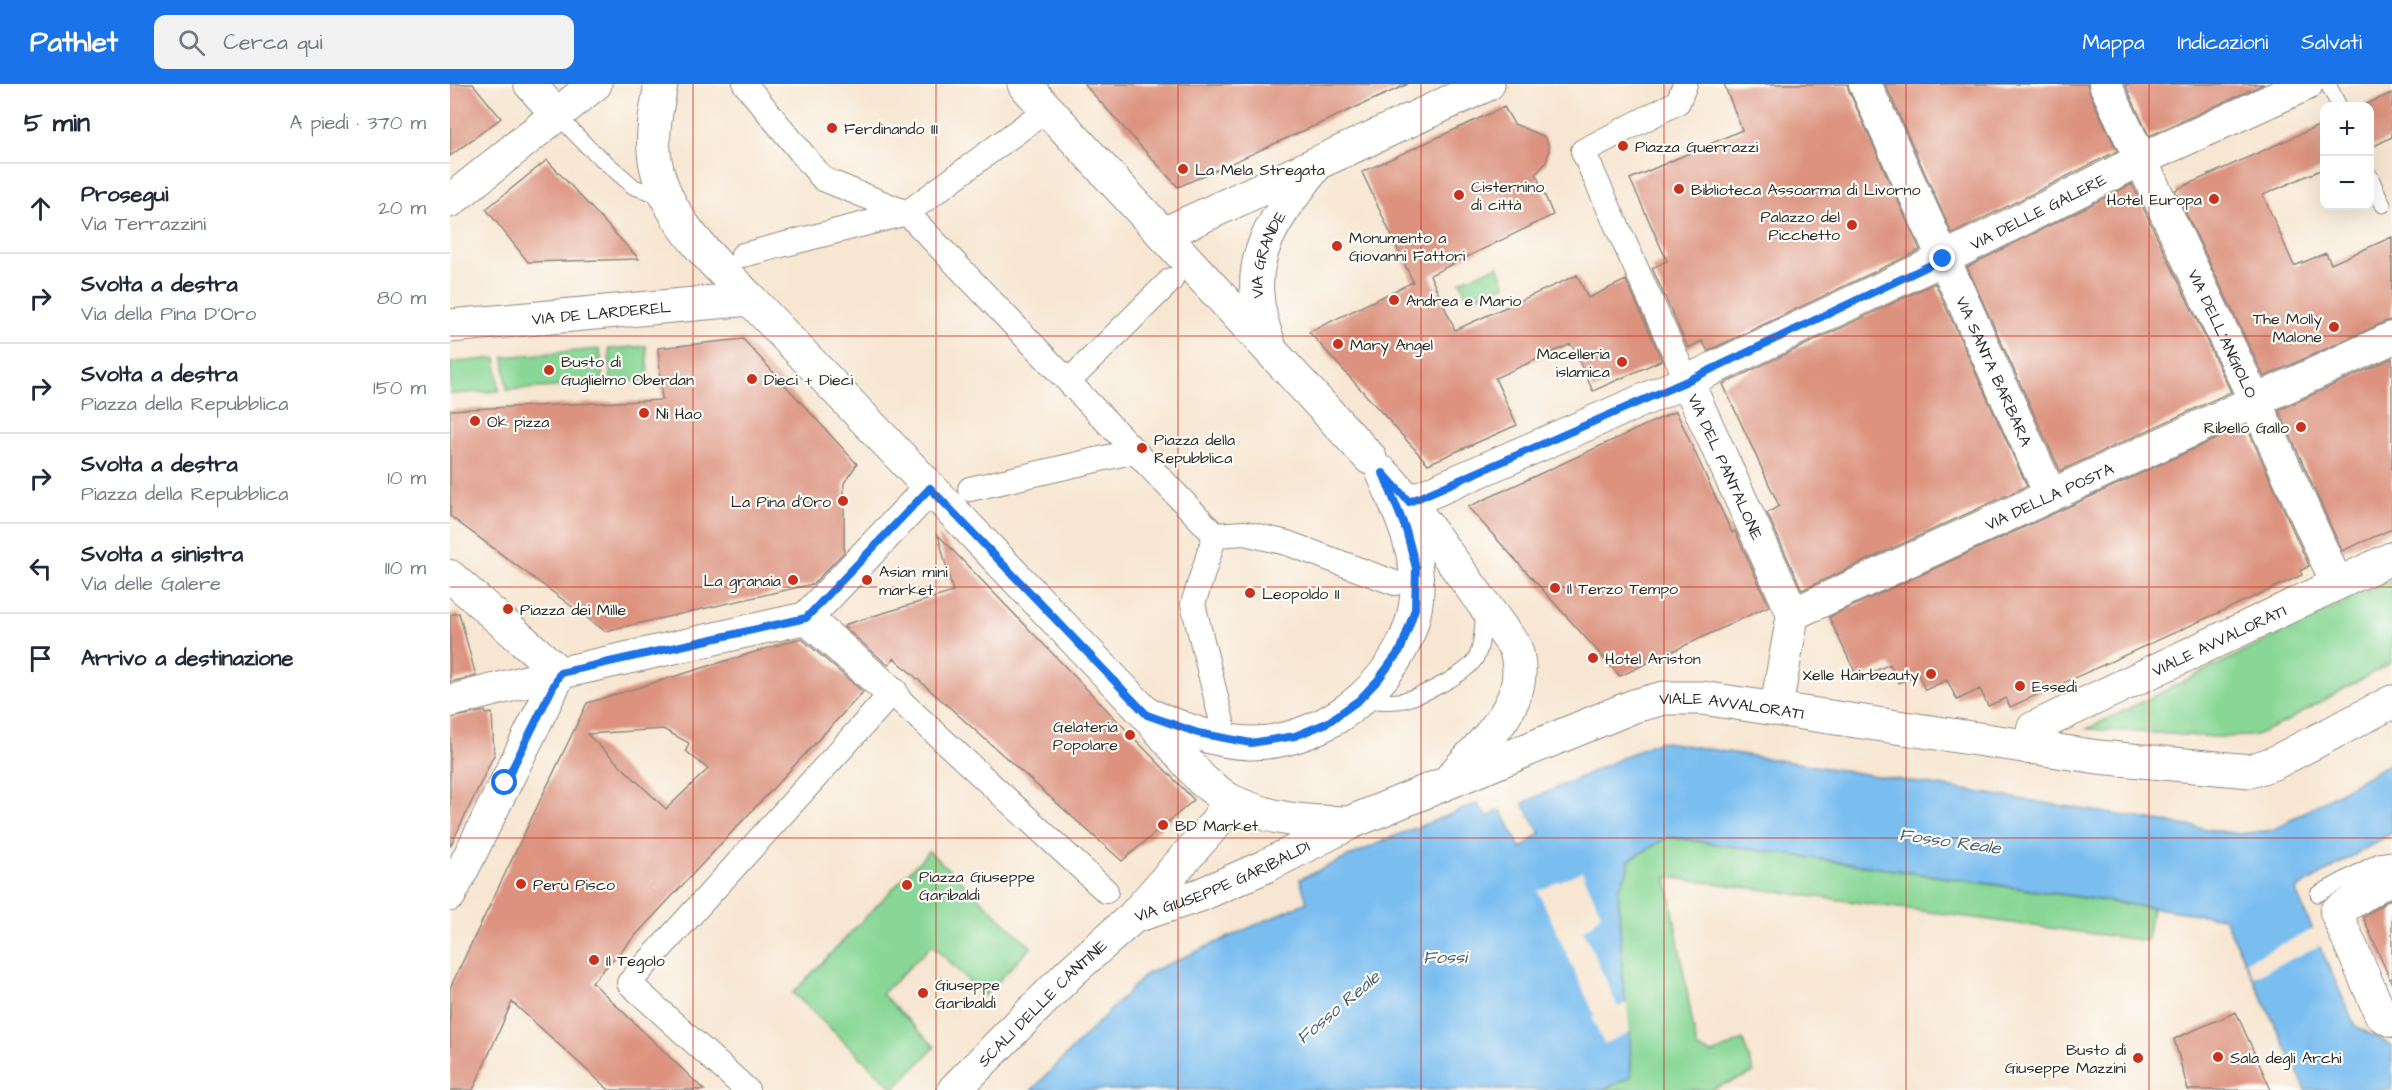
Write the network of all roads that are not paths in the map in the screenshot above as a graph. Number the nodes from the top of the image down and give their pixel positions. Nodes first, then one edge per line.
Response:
1 (530, 84) edge
2 (595, 84) edge
3 (661, 84) edge
4 (745, 84) edge
5 (1024, 84) edge
6 (1488, 84) edge
7 (1685, 84) edge
8 (1865, 84) edge
9 (2105, 84) edge
10 (2307, 84) edge
11 (2328, 84) edge
12 (2337, 102) edge
13 (556, 115) junction
14 (1038, 116) dead end
15 (2139, 160) junction
16 (1316, 165) junction
17 (2374, 185) edge
18 (666, 198) junction
19 (450, 201) edge
20 (2383, 205) dead end
21 (907, 213) junction
22 (1164, 234) junction
23 (743, 255) dead end
24 (1943, 259) junction
25 (1171, 280) dead end
26 (750, 299) junction
27 (450, 326) edge
28 (2392, 338) edge
29 (1273, 354) junction
30 (1069, 381) junction
31 (1687, 381) junction
32 (2255, 401) junction
33 (1135, 451) junction
34 (1376, 465) junction
35 (930, 488) junction
36 (969, 489) dead end
37 (2050, 494) junction
38 (1409, 502) junction
39 (1215, 535) junction
40 (2392, 558) edge
41 (450, 576) edge
42 (1395, 583) dead end
43 (2337, 584) junction
44 (1485, 606) junction
45 (1793, 614) junction
46 (806, 618) junction
47 (560, 673) junction
48 (892, 693) junction
49 (1359, 700) junction
50 (450, 701) edge
51 (1776, 709) junction
52 (2390, 709) edge
53 (1147, 715) junction
54 (1222, 722) dead end
55 (2029, 748) junction
56 (1449, 781) junction
57 (1227, 799) junction
58 (1349, 823) junction
59 (462, 850) edge
60 (2392, 859) edge
61 (2392, 877) edge
62 (1106, 891) dead end
63 (2319, 894) dead end
64 (450, 895) edge
65 (1133, 917) junction
66 (2392, 1021) edge
67 (747, 1090) edge
68 (954, 1090) edge

1 - 13 street
2 - 13 main road
3 - 18 main road
4 - 21 street
5 - 22 main road
6 - 16 main road, VIA GRANDE
7 - 31 street, VIA DEL PANTALONE
8 - 24 street, VIA SANTA BARBARA
9 - 15 street, VIA DELL'ANGIOLO
10 - 15 street, VIA DELLE GALERE
11 - 12 lane
13 - 18 lane
13 - 19 main road
14 - 21 street
15 - 24 street, VIA DELLE GALERE
15 - 32 street, VIA DELL'ANGIOLO
16 - 22 main road, VIA GRANDE
16 - 29 main road, VIA GRANDE
17 - 20 lane
18 - 26 main road
21 - 23 street
21 - 30 street
22 - 29 main road
24 - 31 street, VIA DELLE GALERE
24 - 37 street, VIA SANTA BARBARA
25 - 30 street
26 - 27 main road, VIA DE LARDEREL
26 - 35 main road
28 - 32 street, VIA DELLA POSTA
29 - 34 main road
30 - 33 street
31 - 38 street, VIA DELLE GALERE
31 - 45 street, VIA DEL PANTALONE
32 - 37 street, VIA DELLA POSTA
32 - 43 street, VIA DELL'ANGIOLO
33 - 36 street
33 - 39 street
34 - 38 main road
34 - 49 main road
35 - 46 street
35 - 53 main road
37 - 45 street, VIA DELLA POSTA
38 - 44 main road
39 - 42 street
39 - 54 street
40 - 43 street, VIALE AVVALORATI
41 - 47 street
43 - 55 street, VIALE AVVALORATI
44 - 49 lane
44 - 56 main road
45 - 51 street
46 - 47 street
46 - 48 street
47 - 50 street
47 - 59 street
48 - 62 street
48 - 67 street
49 - 53 main road
51 - 55 main road, VIALE AVVALORATI
51 - 56 main road, VIALE AVVALORATI
52 - 55 main road, VIALE AVVALORATI
53 - 57 main road
56 - 58 main road
57 - 58 main road
57 - 65 main road, VIA GIUSEPPE GARIBALDI
58 - 65 main road, VIA GIUSEPPE GARIBALDI
59 - 64 street
60 - 63 lane
61 - 66 street
65 - 68 main road, SCALI DELLE CANTINE

